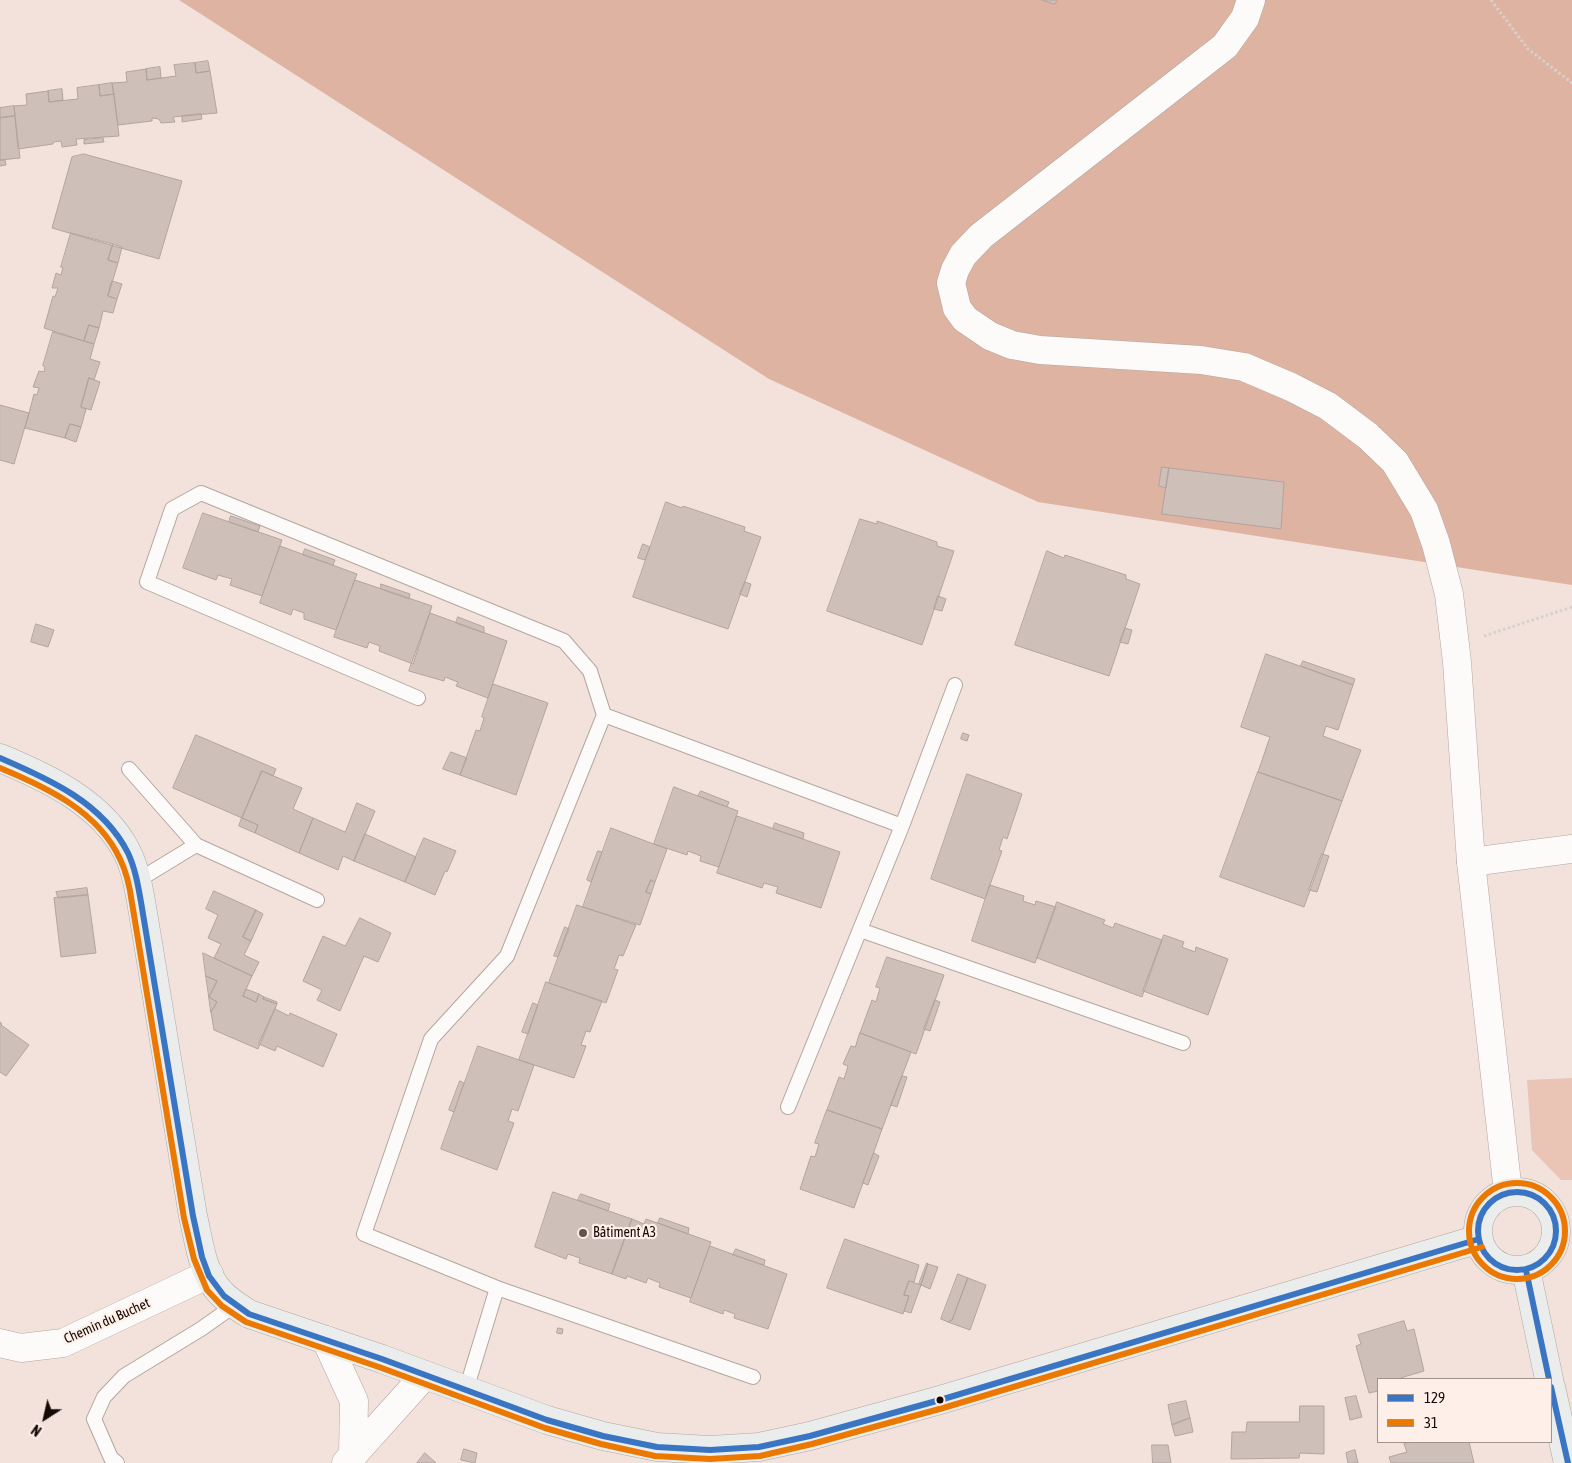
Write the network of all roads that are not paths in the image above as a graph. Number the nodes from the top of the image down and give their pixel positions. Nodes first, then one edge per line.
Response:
1 (1251, 0) edge
2 (955, 685) dead end
3 (418, 698) dead end
4 (604, 715) junction
5 (0, 758) edge
6 (129, 768) dead end
7 (902, 826) junction
8 (196, 845) junction
9 (1572, 849) edge
10 (1471, 862) junction
11 (137, 881) junction
12 (317, 900) dead end
13 (860, 930) junction
14 (1183, 1043) dead end
15 (788, 1107) dead end
16 (1508, 1192) junction
17 (1564, 1222) edge
18 (1479, 1239) junction
19 (1526, 1270) junction
20 (209, 1274) junction
21 (497, 1288) junction
22 (235, 1305) junction
23 (326, 1340) junction
24 (0, 1343) edge
25 (425, 1375) junction
26 (753, 1377) dead end
27 (1549, 1378) edge
28 (466, 1390) junction
29 (1552, 1391) edge
30 (350, 1459) edge
31 (117, 1463) edge
32 (1568, 1463) edge

1 - 10 street
2 - 7 lane
3 - 4 lane
4 - 7 lane
4 - 21 lane
5 - 11 main road
6 - 8 lane
7 - 13 lane
8 - 11 lane
8 - 12 lane
9 - 10 street
10 - 16 street
11 - 20 main road
13 - 14 lane
13 - 15 lane
16 - 17 main road
16 - 18 main road
17 - 19 main road
18 - 19 main road
18 - 28 main road
19 - 27 main road
20 - 22 main road
20 - 24 street, Chemin du Buchet
21 - 26 lane
21 - 28 lane
22 - 23 main road
22 - 31 lane
23 - 25 main road
23 - 30 street
25 - 28 main road
25 - 30 street
29 - 32 main road

